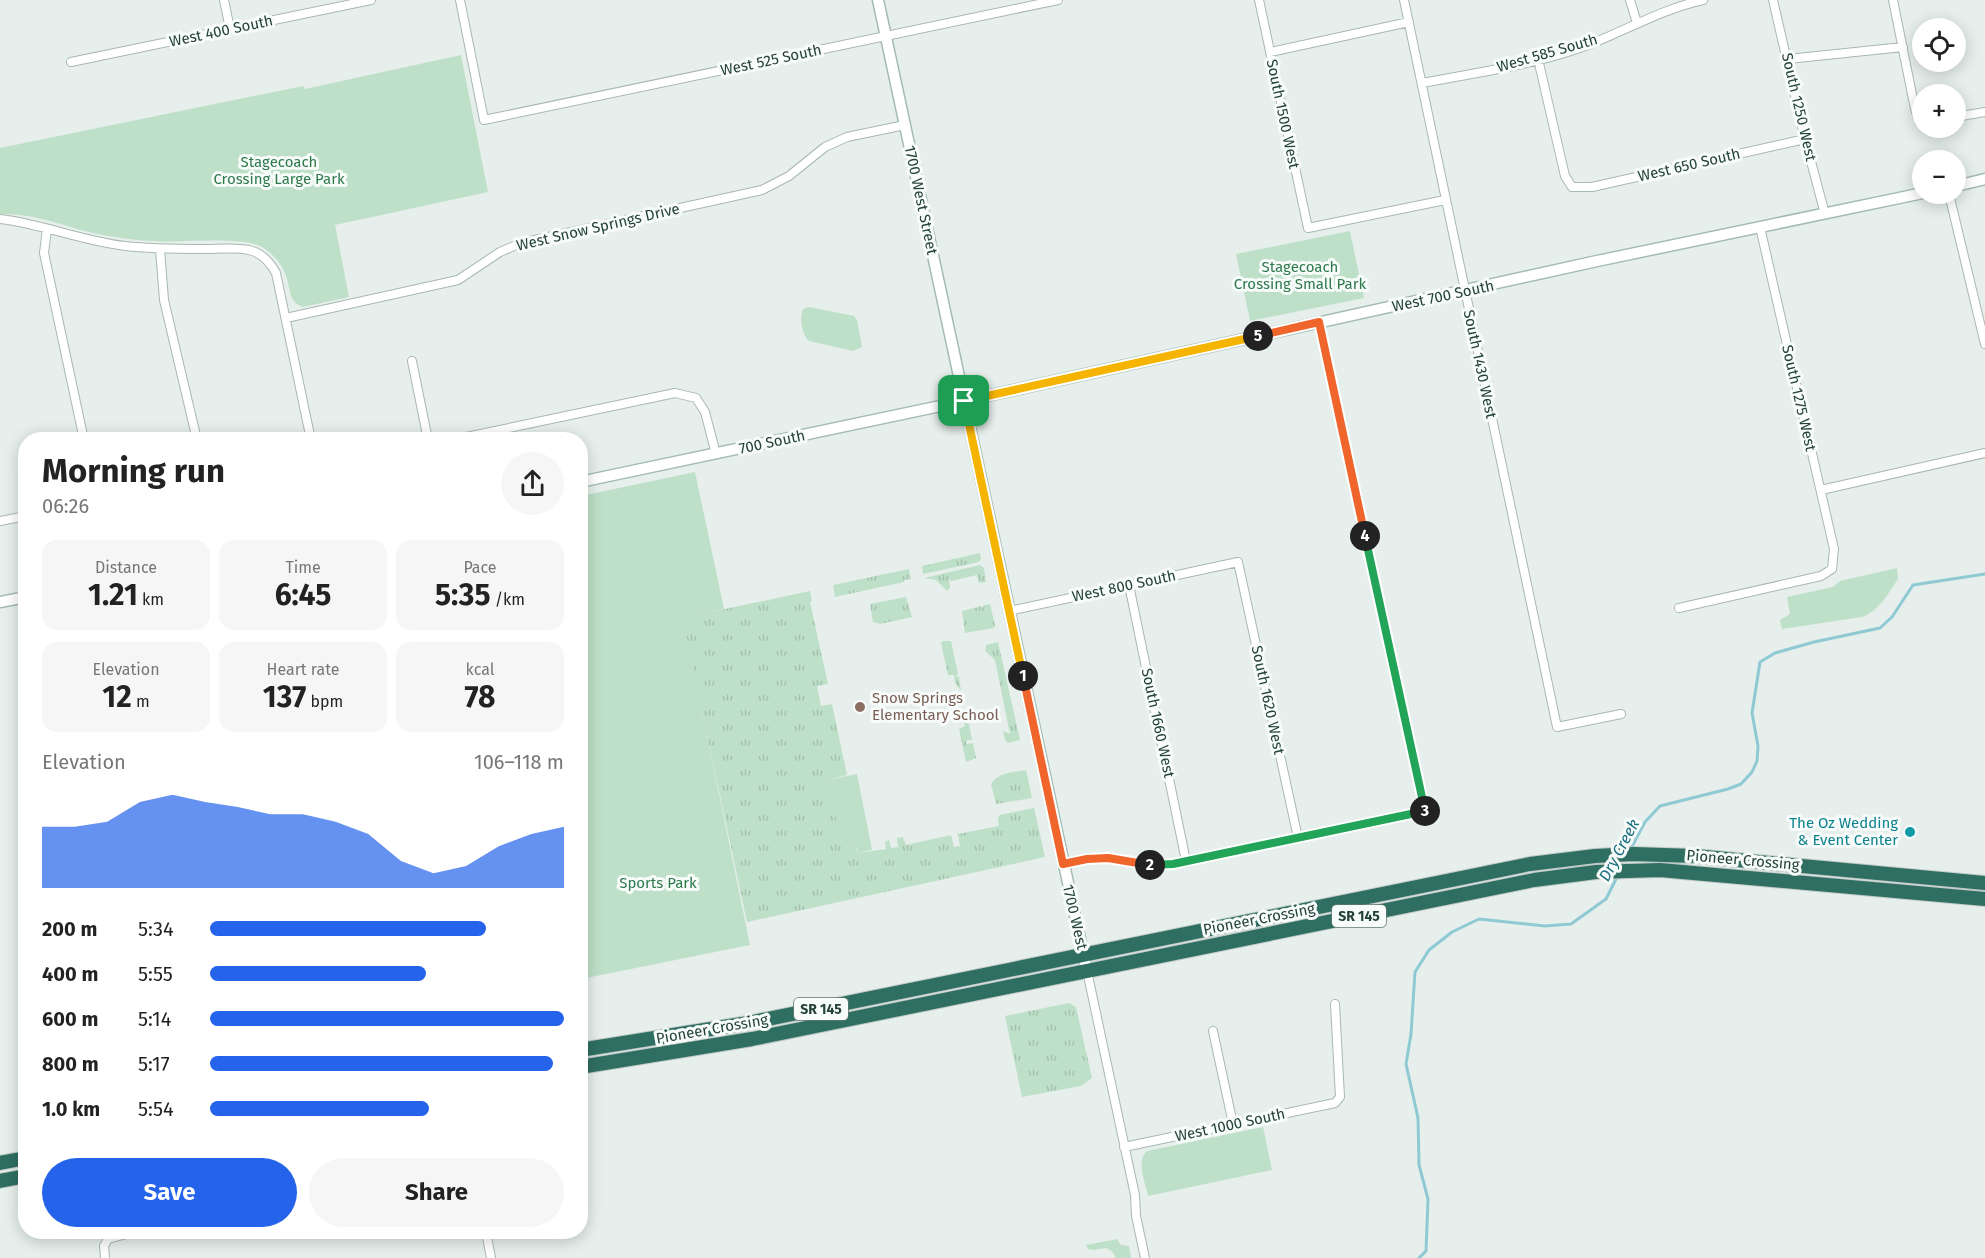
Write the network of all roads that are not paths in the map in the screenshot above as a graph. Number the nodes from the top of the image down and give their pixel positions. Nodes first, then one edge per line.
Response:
1 (224, 0) edge
2 (371, 0) edge
3 (460, 0) edge
4 (878, 0) edge
5 (1058, 0) edge
6 (1258, 0) edge
7 (1404, 0) edge
8 (1630, 0) edge
9 (1703, 0) edge
10 (1773, 0) edge
11 (1893, 0) edge
12 (1409, 22) junction
13 (1637, 22) junction
14 (230, 29) junction
15 (885, 36) junction
16 (1903, 47) junction
17 (1270, 52) junction
18 (1538, 59) junction
19 (1788, 59) junction
20 (71, 62) dead end
21 (1422, 83) junction
22 (1912, 94) edge
23 (1985, 111) edge
24 (1966, 115) edge
25 (905, 125) junction
26 (1805, 139) junction
27 (1985, 179) edge
28 (1966, 184) edge
29 (1912, 195) edge
30 (1446, 200) junction
31 (1951, 204) edge
32 (1825, 214) junction
33 (0, 219) edge
34 (1760, 227) junction
35 (47, 229) junction
36 (160, 249) junction
37 (1464, 291) junction
38 (286, 318) junction
39 (1319, 322) junction
40 (1985, 344) edge
41 (412, 361) dead end
42 (964, 401) junction
43 (82, 432) edge
44 (195, 432) edge
45 (309, 432) edge
46 (426, 432) edge
47 (490, 432) edge
48 (1985, 453) edge
49 (716, 454) junction
50 (588, 480) edge
51 (1821, 490) junction
52 (18, 518) edge
53 (0, 521) edge
54 (1238, 562) joint
55 (1129, 585) junction
56 (18, 599) edge
57 (0, 602) edge
58 (1679, 608) dead end
59 (1009, 611) junction
60 (1621, 714) dead end
61 (1299, 838) junction
62 (1186, 861) junction
63 (1063, 864) junction
64 (1985, 883) edge
65 (1985, 899) edge
66 (1084, 955) junction
67 (1087, 971) junction
68 (1335, 1004) dead end
69 (1213, 1031) dead end
70 (588, 1049) edge
71 (588, 1066) edge
72 (1233, 1124) junction
73 (1124, 1147) junction
74 (18, 1160) edge
75 (0, 1163) edge
76 (18, 1178) edge
77 (0, 1181) edge
78 (109, 1239) edge
79 (487, 1239) edge
80 (105, 1258) edge
81 (491, 1258) edge
82 (1145, 1258) edge

1 - 14 street
2 - 14 street, West 400 South
3 - 15 street, West 525 South
4 - 15 street, 1700 West Street
5 - 15 street, West 525 South
6 - 17 street, South 1500 West
7 - 12 street, South 1430 West
8 - 13 street
9 - 13 street, West 585 South
10 - 19 street, South 1250 West
11 - 16 street
12 - 17 street
12 - 21 street, South 1430 West
13 - 18 street, West 585 South
14 - 20 street, West 400 South
15 - 25 street, 1700 West Street
16 - 19 street
16 - 22 street
17 - 30 street, South 1500 West
18 - 21 street, West 585 South
18 - 26 street, West 650 South
19 - 26 street, South 1250 West
21 - 30 street, South 1430 West
23 - 24 street
25 - 38 street, West Snow Springs Drive
25 - 42 street, 1700 West Street
26 - 32 street, South 1250 West
27 - 28 street
29 - 32 street, West 700 South
30 - 37 street, South 1430 West
31 - 40 street
32 - 34 street, West 700 South
33 - 35 street
34 - 37 street, West 700 South
34 - 51 street, South 1275 West
35 - 36 street
35 - 43 street
36 - 38 street
36 - 44 street
37 - 39 street, West 700 South
37 - 60 street, South 1430 West
38 - 45 street
39 - 42 street, West 700 South
39 - 61 street
41 - 46 street
42 - 49 street, 700 South
42 - 59 street, 1700 West
47 - 49 street
48 - 51 street
49 - 50 street, 700 South
51 - 58 street, South 1275 West
52 - 53 street
54 - 55 street, West 800 South
54 - 61 street, South 1620 West
55 - 59 street, West 800 South
55 - 62 street, South 1660 West
56 - 57 street
59 - 63 street, 1700 West
61 - 62 street
62 - 63 street
63 - 66 street, 1700 West
64 - 66 highway, Pioneer Crossing / SR 145
65 - 67 highway, Pioneer Crossing / SR 145
66 - 67 street, 1700 West
66 - 70 highway, Pioneer Crossing / SR 145
67 - 71 highway, Pioneer Crossing / SR 145
67 - 73 street, 1700 West
68 - 72 street, West 1000 South
69 - 72 street
72 - 73 street, West 1000 South
73 - 82 street, 1700 West
74 - 75 highway
76 - 77 highway
78 - 80 street
79 - 81 street

